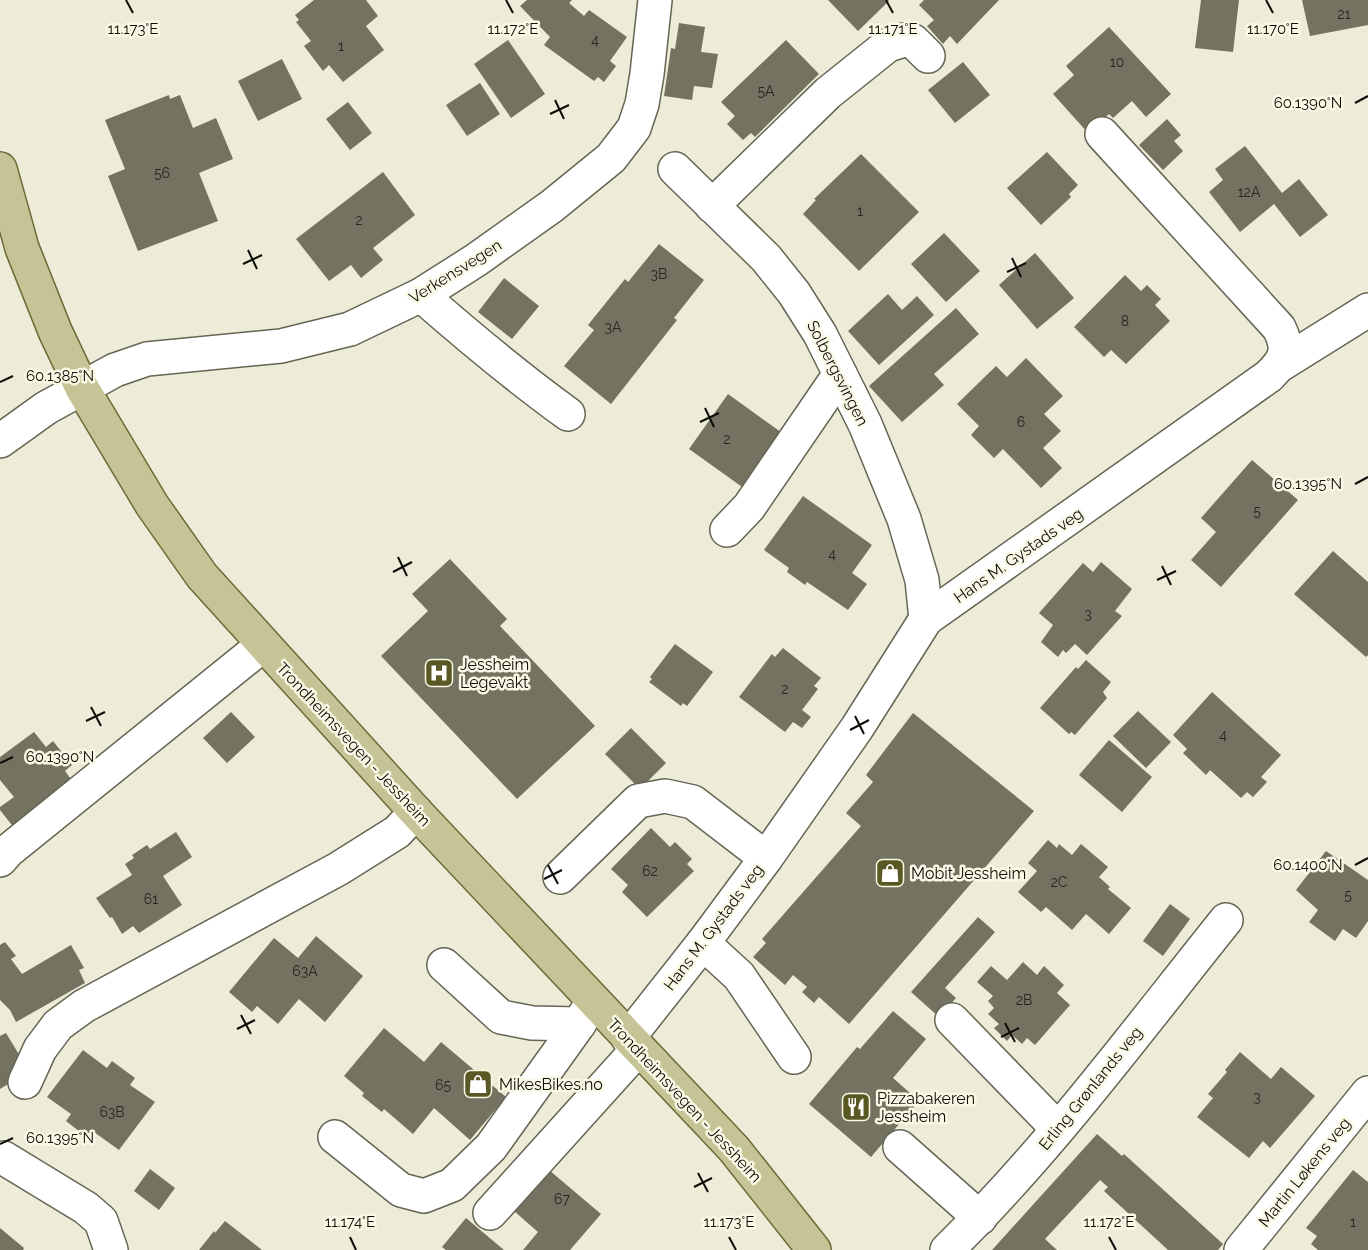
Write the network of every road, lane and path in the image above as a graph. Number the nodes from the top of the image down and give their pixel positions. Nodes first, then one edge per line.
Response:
1 (655, 0) edge
2 (928, 56) dead end
3 (1102, 134) dead end
4 (0, 169) edge
5 (675, 169) dead end
6 (712, 206) junction
7 (422, 295) junction
8 (1368, 310) edge
9 (1280, 365) junction
10 (840, 374) junction
11 (82, 388) junction
12 (568, 414) dead end
13 (0, 441) edge
14 (726, 530) dead end
15 (926, 620) junction
16 (263, 645) junction
17 (416, 812) junction
18 (3, 855) edge
19 (766, 858) junction
20 (560, 877) dead end
21 (1226, 920) dead end
22 (703, 943) junction
23 (444, 965) dead end
24 (586, 1013) junction
25 (952, 1020) dead end
26 (633, 1043) junction
27 (794, 1057) dead end
28 (25, 1082) dead end
29 (1368, 1093) edge
30 (1058, 1129) junction
31 (335, 1137) dead end
32 (900, 1147) dead end
33 (4, 1158) dead end
34 (490, 1213) dead end
35 (980, 1218) junction
36 (111, 1250) edge
37 (814, 1250) edge
38 (947, 1250) edge
39 (1240, 1250) edge

1 - 7 street, Verkensvegen
2 - 6 street
3 - 9 street
4 - 11 main road, Trondheimsvegen - Jessheim
5 - 6 street, Solbergsvingen
6 - 10 street, Solbergsvingen
7 - 11 street, Verkensvegen
7 - 12 street
8 - 9 street, Hans M. Gystads veg
9 - 15 street, Hans M. Gystads veg
10 - 14 street
10 - 15 street, Solbergsvingen
11 - 13 street, Verkensvegen
11 - 16 main road, Trondheimsvegen - Jessheim
15 - 19 street, Hans M. Gystads veg
16 - 17 main road, Trondheimsvegen - Jessheim
16 - 18 street
17 - 24 main road, Trondheimsvegen - Jessheim
17 - 28 street
19 - 20 street
19 - 22 street, Hans M. Gystads veg
21 - 30 street, Erling Grønlands veg
22 - 26 street, Hans M. Gystads veg
22 - 27 street
23 - 24 street
24 - 26 main road, Trondheimsvegen - Jessheim
24 - 31 street
25 - 30 street
26 - 34 street, Hans M. Gystads veg
26 - 37 main road, Trondheimsvegen - Jessheim
29 - 39 street, Martin Løkens veg
30 - 35 street, Erling Grønlands veg
32 - 35 street
33 - 36 street
35 - 38 street, Erling Grønlands veg

